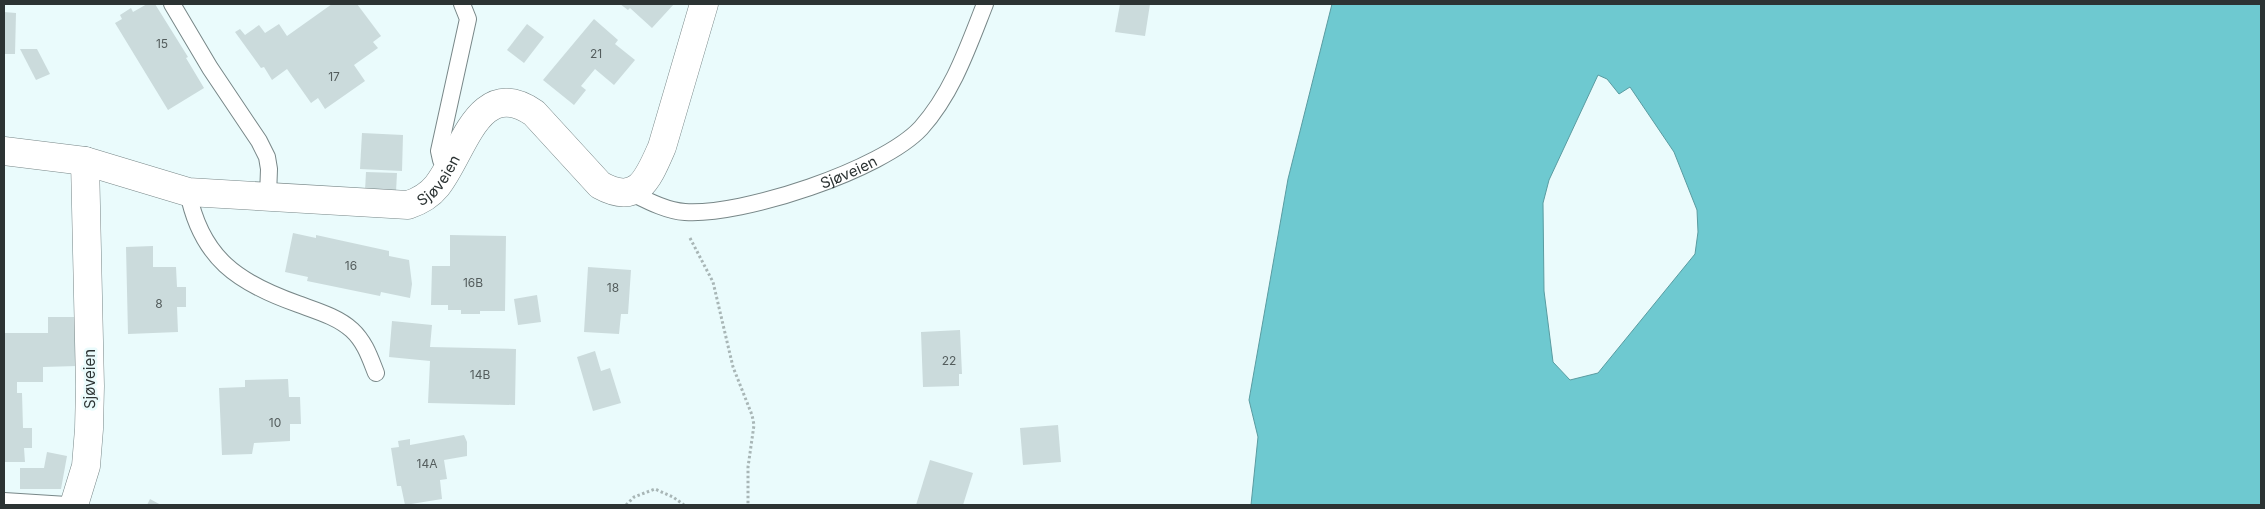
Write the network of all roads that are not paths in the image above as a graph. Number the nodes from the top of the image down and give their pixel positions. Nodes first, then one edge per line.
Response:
1 (172, 4) edge
2 (462, 4) edge
3 (704, 4) edge
4 (985, 4) edge
5 (4, 151) edge
6 (85, 161) junction
7 (448, 169) junction
8 (188, 192) junction
9 (632, 192) junction
10 (268, 196) junction
11 (376, 373) dead end
12 (4, 500) edge
13 (67, 505) edge
14 (74, 505) edge

1 - 10 lane
2 - 7 lane
3 - 9 street
4 - 9 lane, Sjøveien
5 - 6 street, Sjøveien
6 - 8 street, Sjøveien
6 - 14 street, Sjøveien
7 - 9 street, Sjøveien
7 - 10 street, Sjøveien
8 - 10 street, Sjøveien
8 - 11 lane
12 - 13 lane

